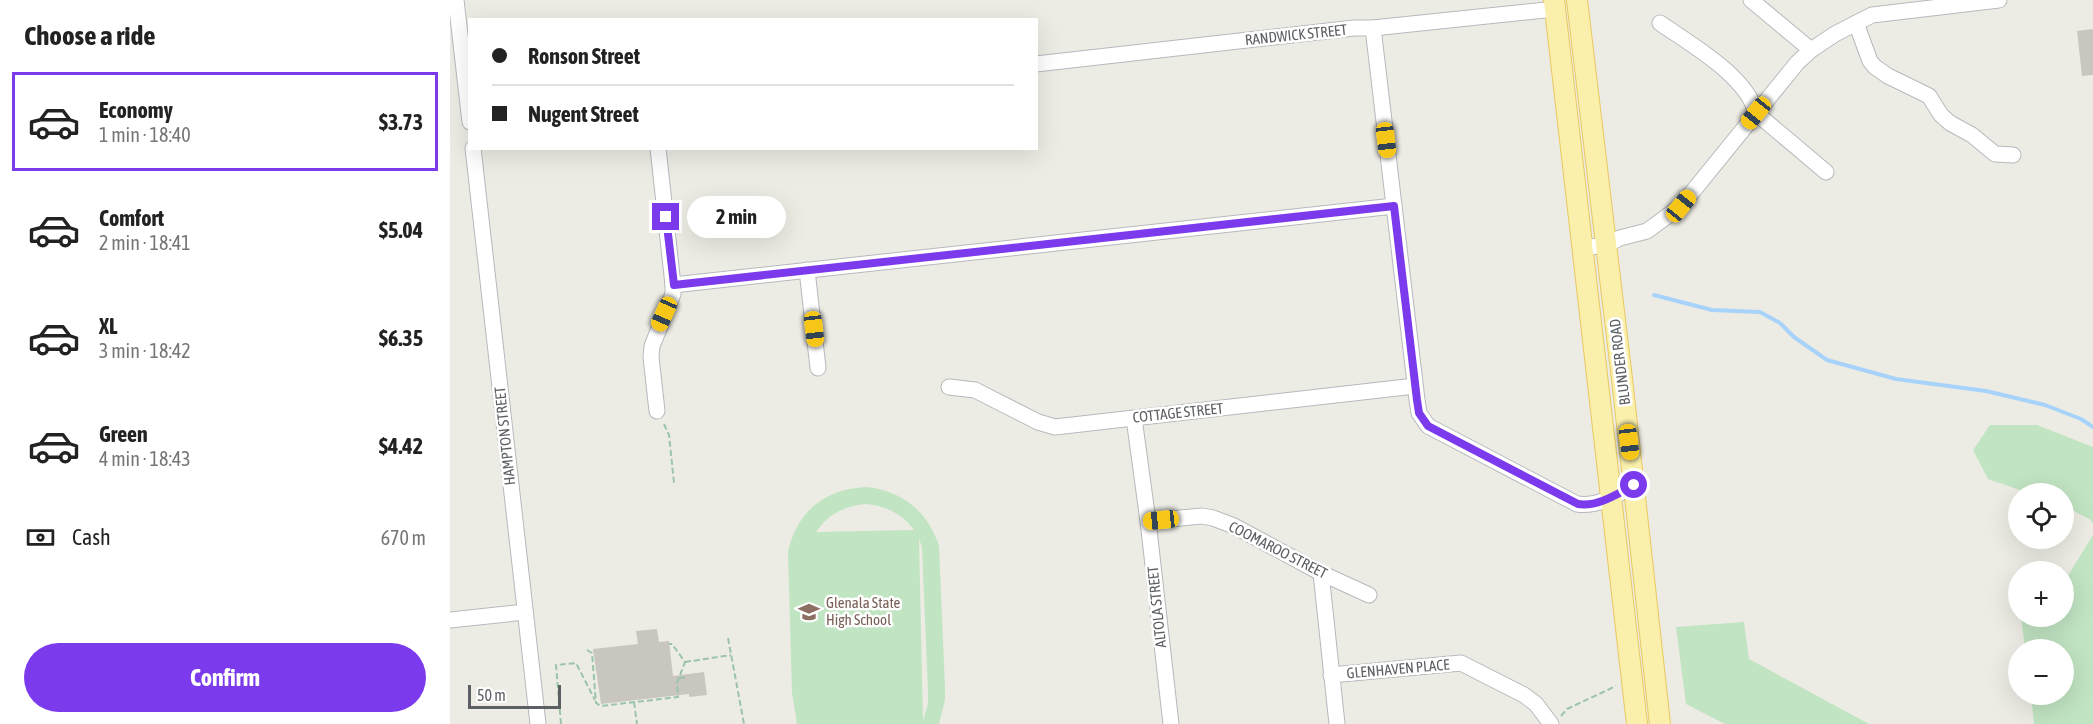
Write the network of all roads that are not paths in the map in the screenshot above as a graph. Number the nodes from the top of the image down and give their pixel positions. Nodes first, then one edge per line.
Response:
1 (456, 0) edge
2 (1577, 0) edge
3 (1751, 0) edge
4 (1999, 0) edge
5 (1925, 4) edge
6 (1555, 5) edge
7 (1660, 23) dead end
8 (1856, 23) junction
9 (1373, 28) junction
10 (1811, 50) junction
11 (1038, 64) edge
12 (458, 86) edge
13 (1756, 113) junction
14 (468, 116) edge
15 (472, 150) edge
16 (658, 150) edge
17 (2013, 155) dead end
18 (1826, 172) dead end
19 (1394, 206) junction
20 (1606, 245) junction
21 (1582, 248) junction
22 (807, 270) junction
23 (674, 285) junction
24 (818, 368) dead end
25 (1415, 386) junction
26 (949, 387) dead end
27 (657, 411) road end
28 (1134, 418) junction
29 (1634, 485) junction
30 (1612, 497) junction
31 (1148, 521) junction
32 (1321, 573) junction
33 (1369, 595) dead end
34 (525, 612) junction
35 (450, 620) edge
36 (1331, 675) junction
37 (1555, 721) edge
38 (538, 724) edge
39 (1171, 724) edge
40 (1337, 724) edge
41 (1637, 724) edge
42 (1660, 724) edge

1 - 12 street
2 - 20 main road, BLUNDER ROAD
3 - 10 street
4 - 5 street
5 - 8 street
6 - 9 street, RANDWICK STREET
6 - 21 main road, BLUNDER ROAD
7 - 13 street
8 - 10 street
8 - 17 street
9 - 11 street, RANDWICK STREET
9 - 19 street
10 - 13 street
12 - 14 street
13 - 18 street
13 - 20 street
15 - 34 street, HAMPTON STREET
16 - 23 street
19 - 22 street
19 - 25 street
20 - 21 street
20 - 29 main road, BLUNDER ROAD
21 - 30 main road, BLUNDER ROAD
22 - 23 street
22 - 24 street
23 - 27 street
25 - 28 street, COTTAGE STREET
25 - 30 street
26 - 28 street, COTTAGE STREET
28 - 31 street, ALTOLA STREET
29 - 30 street
29 - 42 main road, BLUNDER ROAD
30 - 41 main road, BLUNDER ROAD
31 - 32 street, COOMAROO STREET
31 - 39 street, ALTOLA STREET
32 - 33 street, COOMAROO STREET
32 - 36 street
34 - 35 street
34 - 38 street, HAMPTON STREET
36 - 37 street, GLENHAVEN PLACE
36 - 40 street

